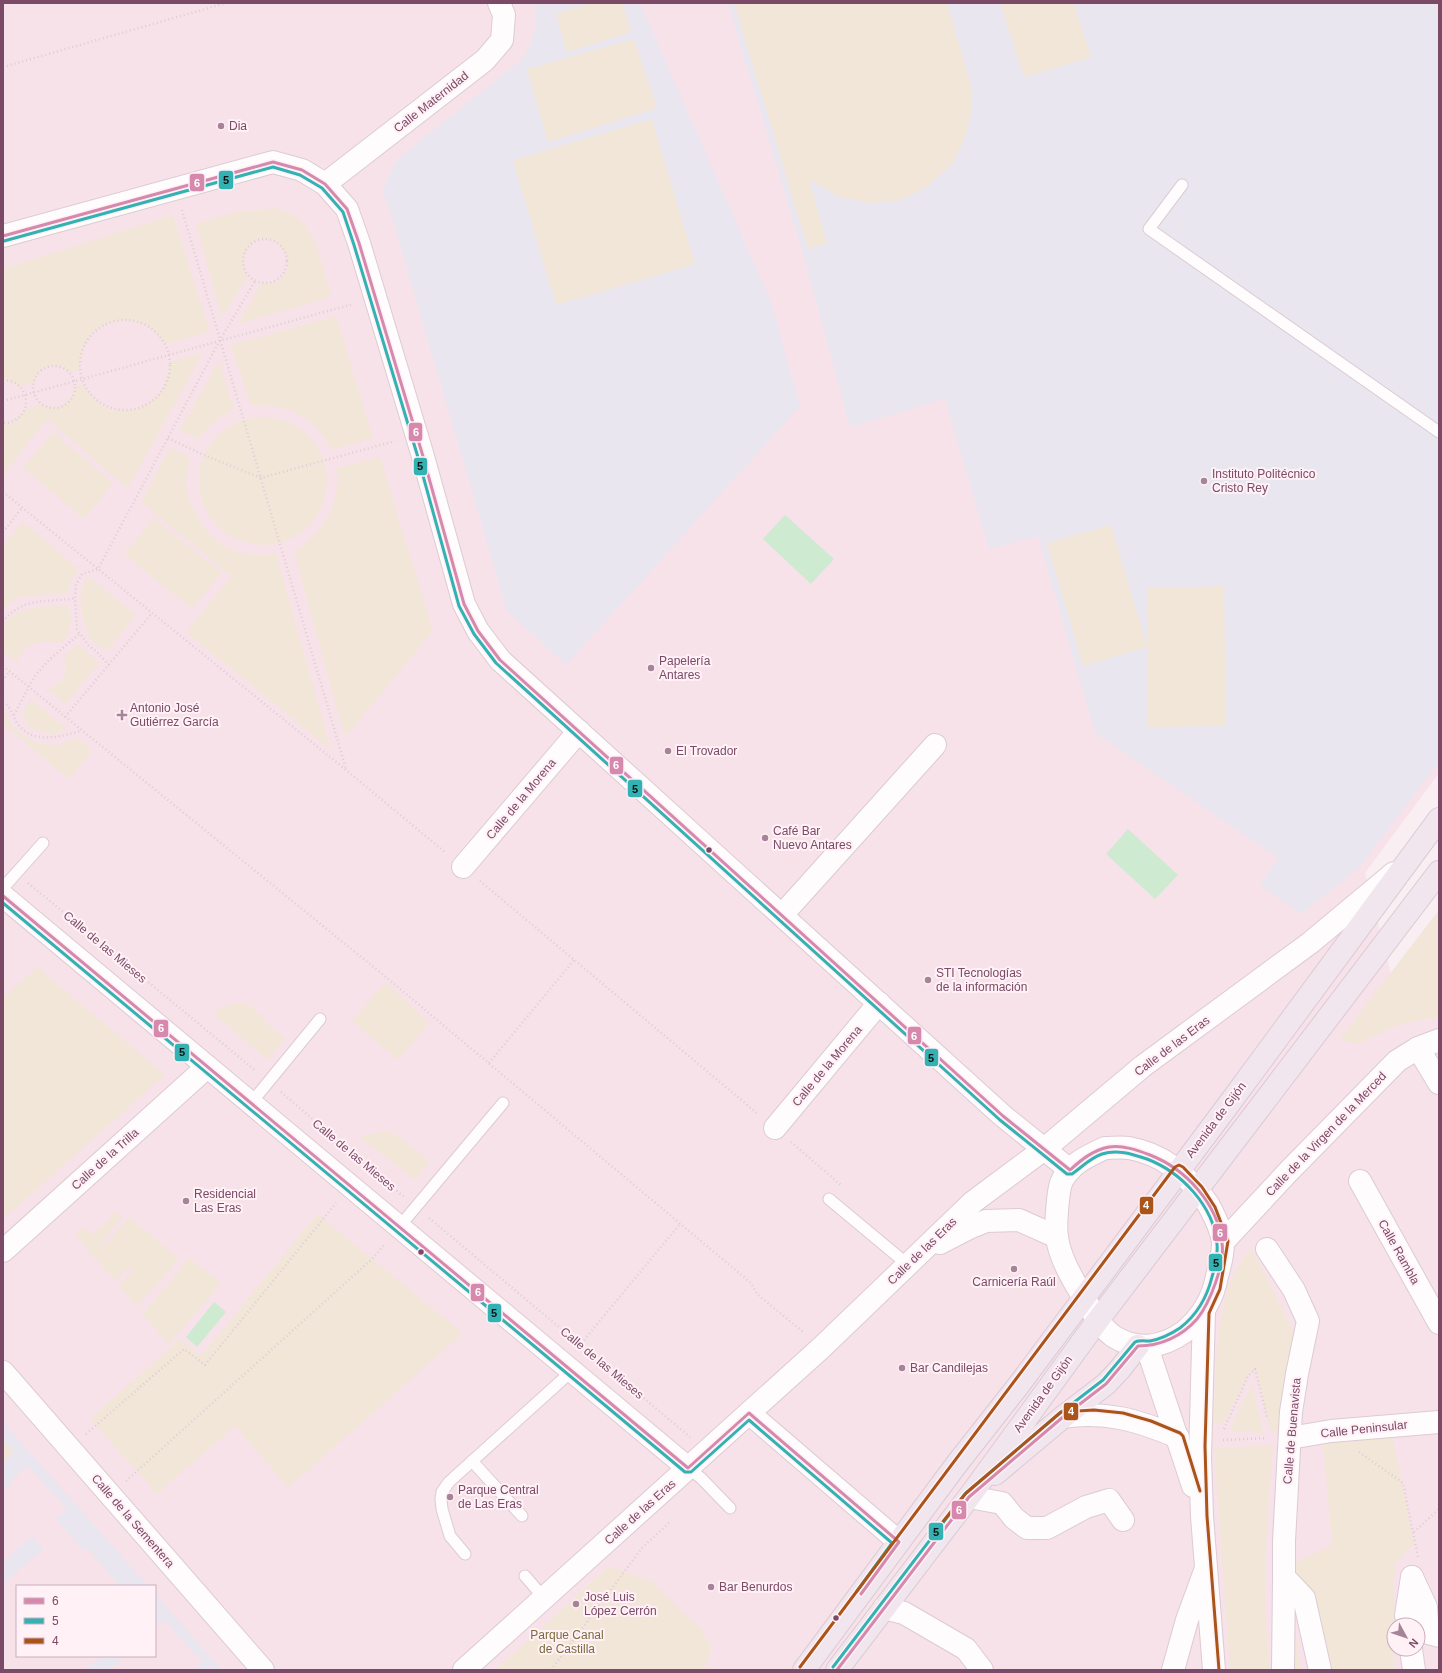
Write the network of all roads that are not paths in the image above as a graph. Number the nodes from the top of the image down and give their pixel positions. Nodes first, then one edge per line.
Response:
1 (499, 3) edge
2 (326, 184) junction
3 (1182, 185) dead end
4 (3, 236) edge
5 (1439, 432) edge
6 (578, 731) junction
7 (935, 745) dead end
8 (1439, 819) edge
9 (43, 843) dead end
10 (1406, 864) junction
11 (463, 867) dead end
12 (1439, 872) edge
13 (3, 888) edge
14 (3, 896) edge
15 (782, 915) junction
16 (879, 1003) junction
17 (320, 1019) dead end
18 (1439, 1040) edge
19 (1418, 1048) junction
20 (207, 1067) junction
21 (1439, 1083) edge
22 (251, 1103) junction
23 (503, 1103) dead end
24 (1084, 1116) junction
25 (775, 1128) dead end
26 (1044, 1150) junction
27 (1075, 1165) junction
28 (1179, 1170) junction
29 (1360, 1181) dead end
30 (1198, 1190) junction
31 (829, 1199) dead end
32 (399, 1227) junction
33 (1057, 1237) junction
34 (1223, 1242) junction
35 (1267, 1249) dead end
36 (3, 1251) edge
37 (908, 1263) junction
38 (1084, 1298) junction
39 (1204, 1312) junction
40 (1098, 1320) junction
41 (1439, 1323) edge
42 (1142, 1347) junction
43 (572, 1371) junction
44 (3, 1372) edge
45 (748, 1413) junction
46 (1063, 1417) junction
47 (1439, 1422) edge
48 (1178, 1437) junction
49 (1290, 1438) junction
50 (472, 1461) junction
51 (688, 1468) junction
52 (969, 1497) junction
53 (730, 1508) dead end
54 (522, 1516) dead end
55 (1202, 1516) junction
56 (1122, 1520) dead end
57 (899, 1542) junction
58 (464, 1554) dead end
59 (1206, 1568) junction
60 (525, 1576) dead end
61 (1284, 1577) junction
62 (544, 1598) junction
63 (884, 1608) junction
64 (1406, 1617) edge
65 (1439, 1636) edge
66 (1412, 1657) edge
67 (263, 1670) edge
68 (464, 1670) edge
69 (804, 1670) edge
70 (837, 1670) edge
71 (982, 1670) edge
72 (1173, 1670) edge
73 (1214, 1670) edge
74 (1283, 1670) edge
75 (1320, 1670) edge
76 (1414, 1670) edge

1 - 2 street, Calle Maternidad
2 - 4 street
2 - 6 street
3 - 5 lane
6 - 11 street, Calle de la Morena
6 - 15 street
7 - 15 street
8 - 10 highway, Avenida de Gijón
9 - 13 lane
10 - 24 street, Calle de las Eras
10 - 28 highway, Avenida de Gijón
12 - 30 highway, Avenida de Gijón
14 - 20 street
15 - 16 street
16 - 25 street, Calle de la Morena
16 - 26 street
17 - 22 lane
18 - 19 street, Calle de la Virgen de la Merced
19 - 21 street
19 - 34 street, Calle de la Virgen de la Merced
20 - 22 street
20 - 36 street, Calle de la Trilla
22 - 32 street
23 - 32 lane
24 - 26 street, Calle de las Eras
24 - 27 street
26 - 27 street
26 - 37 street, Calle de las Eras
27 - 28 street
27 - 33 street
28 - 30 street
28 - 38 highway, Avenida de Gijón
29 - 41 street, Calle Rambla
30 - 34 street
30 - 40 highway, Avenida de Gijón
31 - 37 lane
32 - 43 street
33 - 37 street
33 - 38 street
34 - 39 street
35 - 49 street, Calle de Buenavista
37 - 45 street, Calle de las Eras
38 - 40 street
38 - 57 highway, Avenida de Gijón
39 - 42 street
39 - 55 street
40 - 42 street
40 - 52 highway, Avenida de Gijón
42 - 46 highway
42 - 48 street
43 - 50 lane
43 - 51 street
44 - 67 street, Calle de la Sementera
45 - 51 street, Calle de las Eras
45 - 57 street
46 - 48 street
46 - 52 highway
47 - 49 street, Calle Peninsular
48 - 55 street
49 - 61 street, Calle de Buenavista
50 - 54 lane
50 - 58 lane
51 - 53 lane
51 - 62 street, Calle de las Eras
52 - 56 street
52 - 63 highway, Avenida de Gijón
55 - 59 street
57 - 69 highway, Avenida de Gijón
59 - 72 street
59 - 73 street
60 - 62 lane
61 - 74 street, Calle de Buenavista
61 - 75 street
62 - 68 street, Calle de las Eras
63 - 70 highway, Avenida de Gijón
63 - 71 street
64 - 65 street
66 - 76 street

